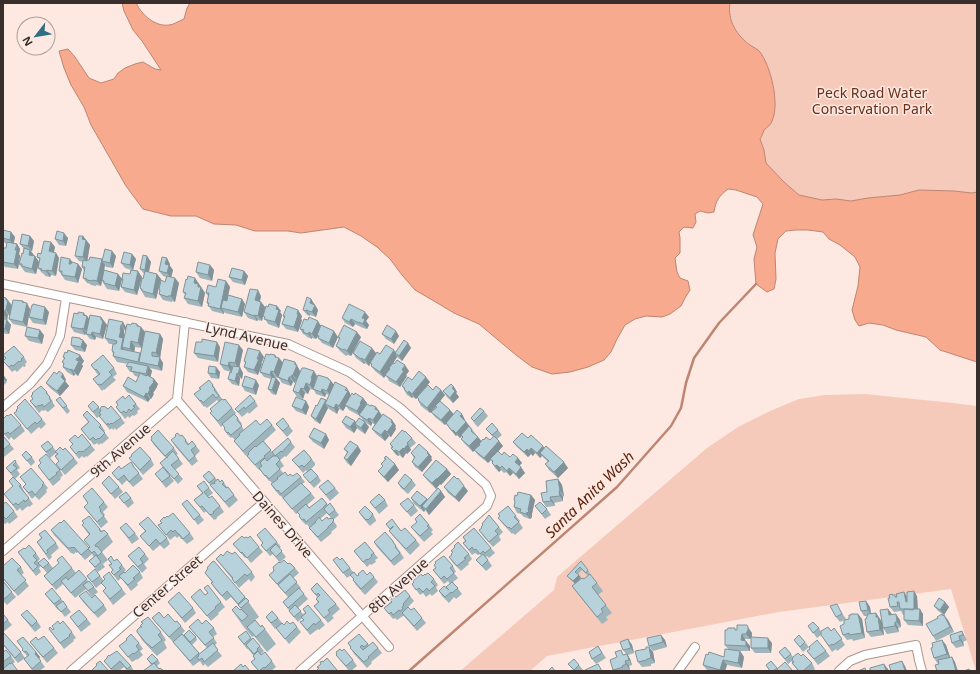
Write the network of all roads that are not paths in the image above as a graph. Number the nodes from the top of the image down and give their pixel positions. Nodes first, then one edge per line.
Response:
1 (3, 284) edge
2 (66, 298) junction
3 (184, 322) junction
4 (177, 400) junction
5 (3, 407) edge
6 (491, 496) joint
7 (264, 502) junction
8 (3, 552) edge
9 (362, 617) junction
10 (389, 647) dead end
11 (695, 647) dead end
12 (71, 671) edge
13 (300, 671) edge
14 (678, 671) edge
15 (838, 671) edge
16 (922, 671) edge

1 - 2 street, Lynd Avenue
2 - 3 street, Lynd Avenue
2 - 5 street
3 - 4 street
3 - 6 street, Lynd Avenue
4 - 7 street, Daines Drive
4 - 8 street, 9th Avenue
6 - 9 street, 8th Avenue
7 - 9 street, Daines Drive
7 - 12 street, Center Street
9 - 10 street, Daines Drive
9 - 13 street, 8th Avenue
11 - 14 street
15 - 16 street

